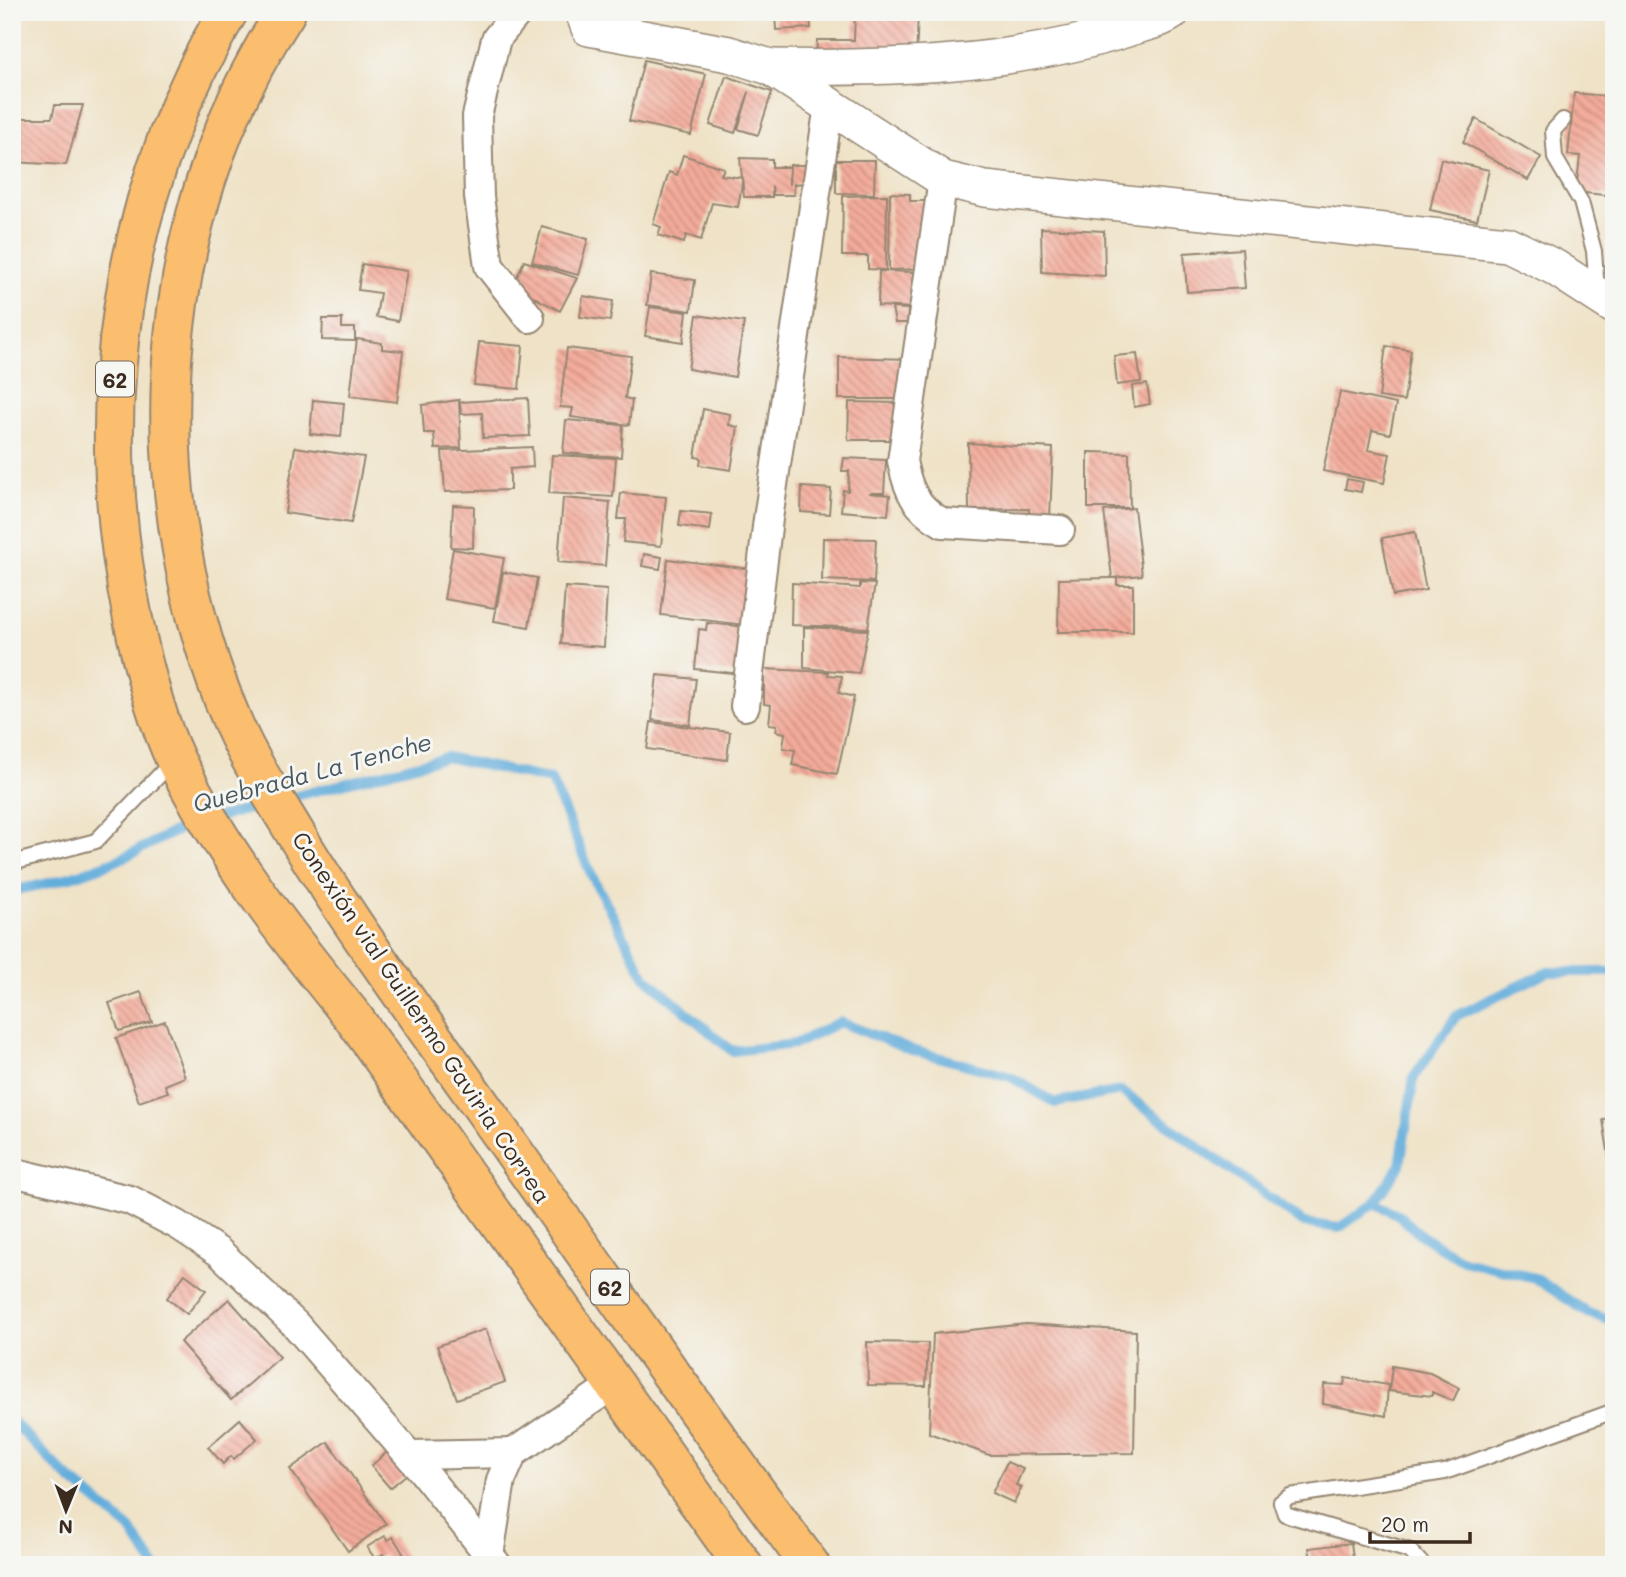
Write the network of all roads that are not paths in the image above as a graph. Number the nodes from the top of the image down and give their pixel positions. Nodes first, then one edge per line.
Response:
1 (228, 12) edge
2 (286, 12) edge
3 (518, 12) edge
4 (583, 12) edge
5 (1172, 12) edge
6 (771, 67) junction
7 (828, 105) junction
8 (1563, 120) dead end
9 (943, 179) junction
10 (1605, 301) edge
11 (530, 318) dead end
12 (1060, 530) dead end
13 (745, 706) dead end
14 (175, 759) junction
15 (12, 863) edge
16 (12, 1172) edge
17 (616, 1383) junction
18 (1614, 1411) edge
19 (513, 1453) junction
20 (410, 1455) junction
21 (493, 1560) edge
22 (743, 1565) edge
23 (810, 1565) edge
24 (1423, 1565) edge

1 - 14 highway, 62
2 - 23 highway, Conexión vial Guillermo Gaviria Correa / 62
3 - 11 street
4 - 6 street
5 - 6 street
6 - 7 street
7 - 9 street
7 - 13 street
8 - 10 lane
9 - 10 street
9 - 12 street
14 - 15 lane
14 - 17 highway, 62
16 - 20 street
17 - 19 street
17 - 22 highway, 62
18 - 24 lane
19 - 20 street
19 - 21 street
20 - 21 street

